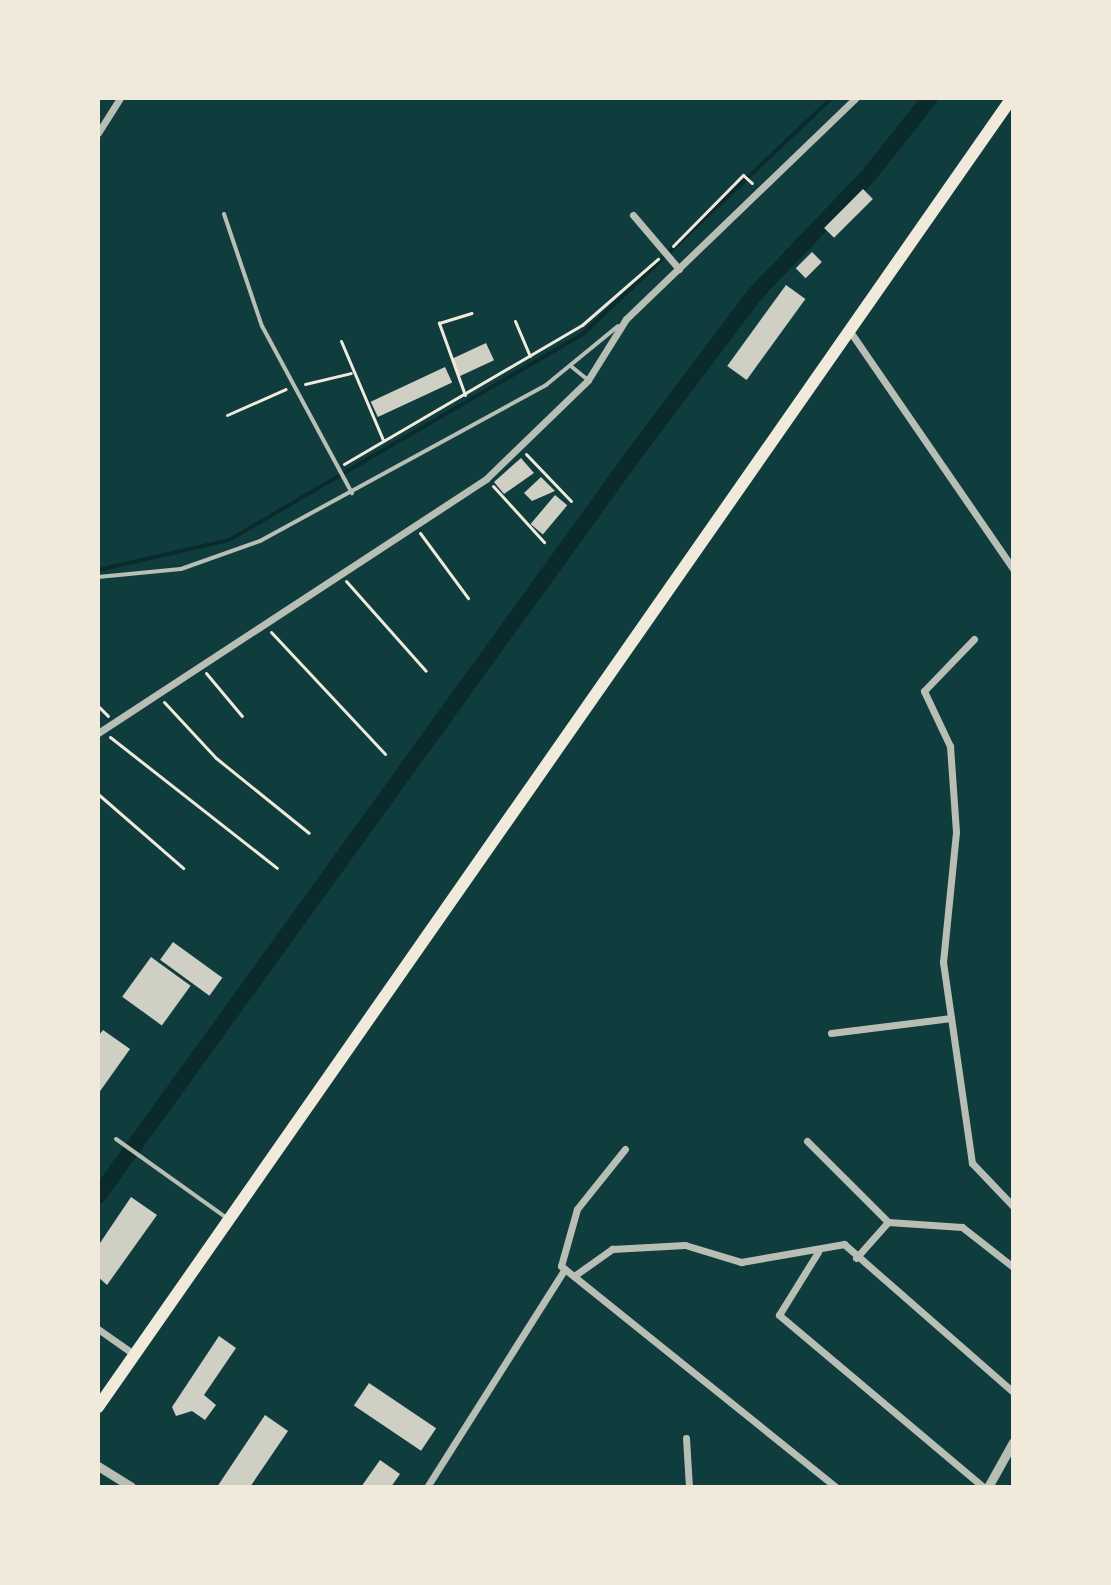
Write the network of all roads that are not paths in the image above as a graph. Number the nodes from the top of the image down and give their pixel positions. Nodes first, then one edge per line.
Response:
1 (120, 98) edge
2 (856, 98) edge
3 (1012, 98) edge
4 (98, 133) edge
5 (224, 214) dead end
6 (633, 215) dead end
7 (678, 267) junction
8 (626, 319) junction
9 (848, 328) junction
10 (572, 367) junction
11 (588, 380) junction
12 (352, 493) junction
13 (1013, 569) edge
14 (98, 577) edge
15 (974, 639) dead end
16 (100, 731) edge
17 (951, 1018) junction
18 (831, 1033) dead end
19 (116, 1139) dead end
20 (807, 1141) dead end
21 (625, 1149) dead end
22 (1013, 1206) edge
23 (230, 1221) junction
24 (888, 1222) junction
25 (818, 1252) junction
26 (856, 1258) junction
27 (1013, 1267) edge
28 (565, 1269) junction
29 (574, 1276) junction
30 (98, 1329) edge
31 (135, 1355) junction
32 (1013, 1392) edge
33 (98, 1407) edge
34 (686, 1438) dead end
35 (1013, 1442) edge
36 (98, 1466) edge
37 (131, 1487) edge
38 (427, 1487) edge
39 (689, 1487) edge
40 (836, 1487) edge
41 (985, 1487) edge

1 - 4 street
2 - 7 street
3 - 9 highway
5 - 12 lane
6 - 7 street
7 - 8 street
8 - 10 lane
8 - 11 street
9 - 13 street
9 - 23 highway
10 - 11 lane
10 - 12 lane
11 - 16 street
12 - 14 lane
15 - 17 street
17 - 18 street
17 - 22 street
19 - 23 lane
20 - 24 street
21 - 28 street
23 - 31 highway
24 - 26 street
24 - 27 street
25 - 26 street
25 - 29 street
25 - 41 street
26 - 32 street
28 - 29 street
28 - 38 street
29 - 40 street
30 - 31 street
31 - 33 highway
34 - 39 street
35 - 41 street
36 - 37 street

